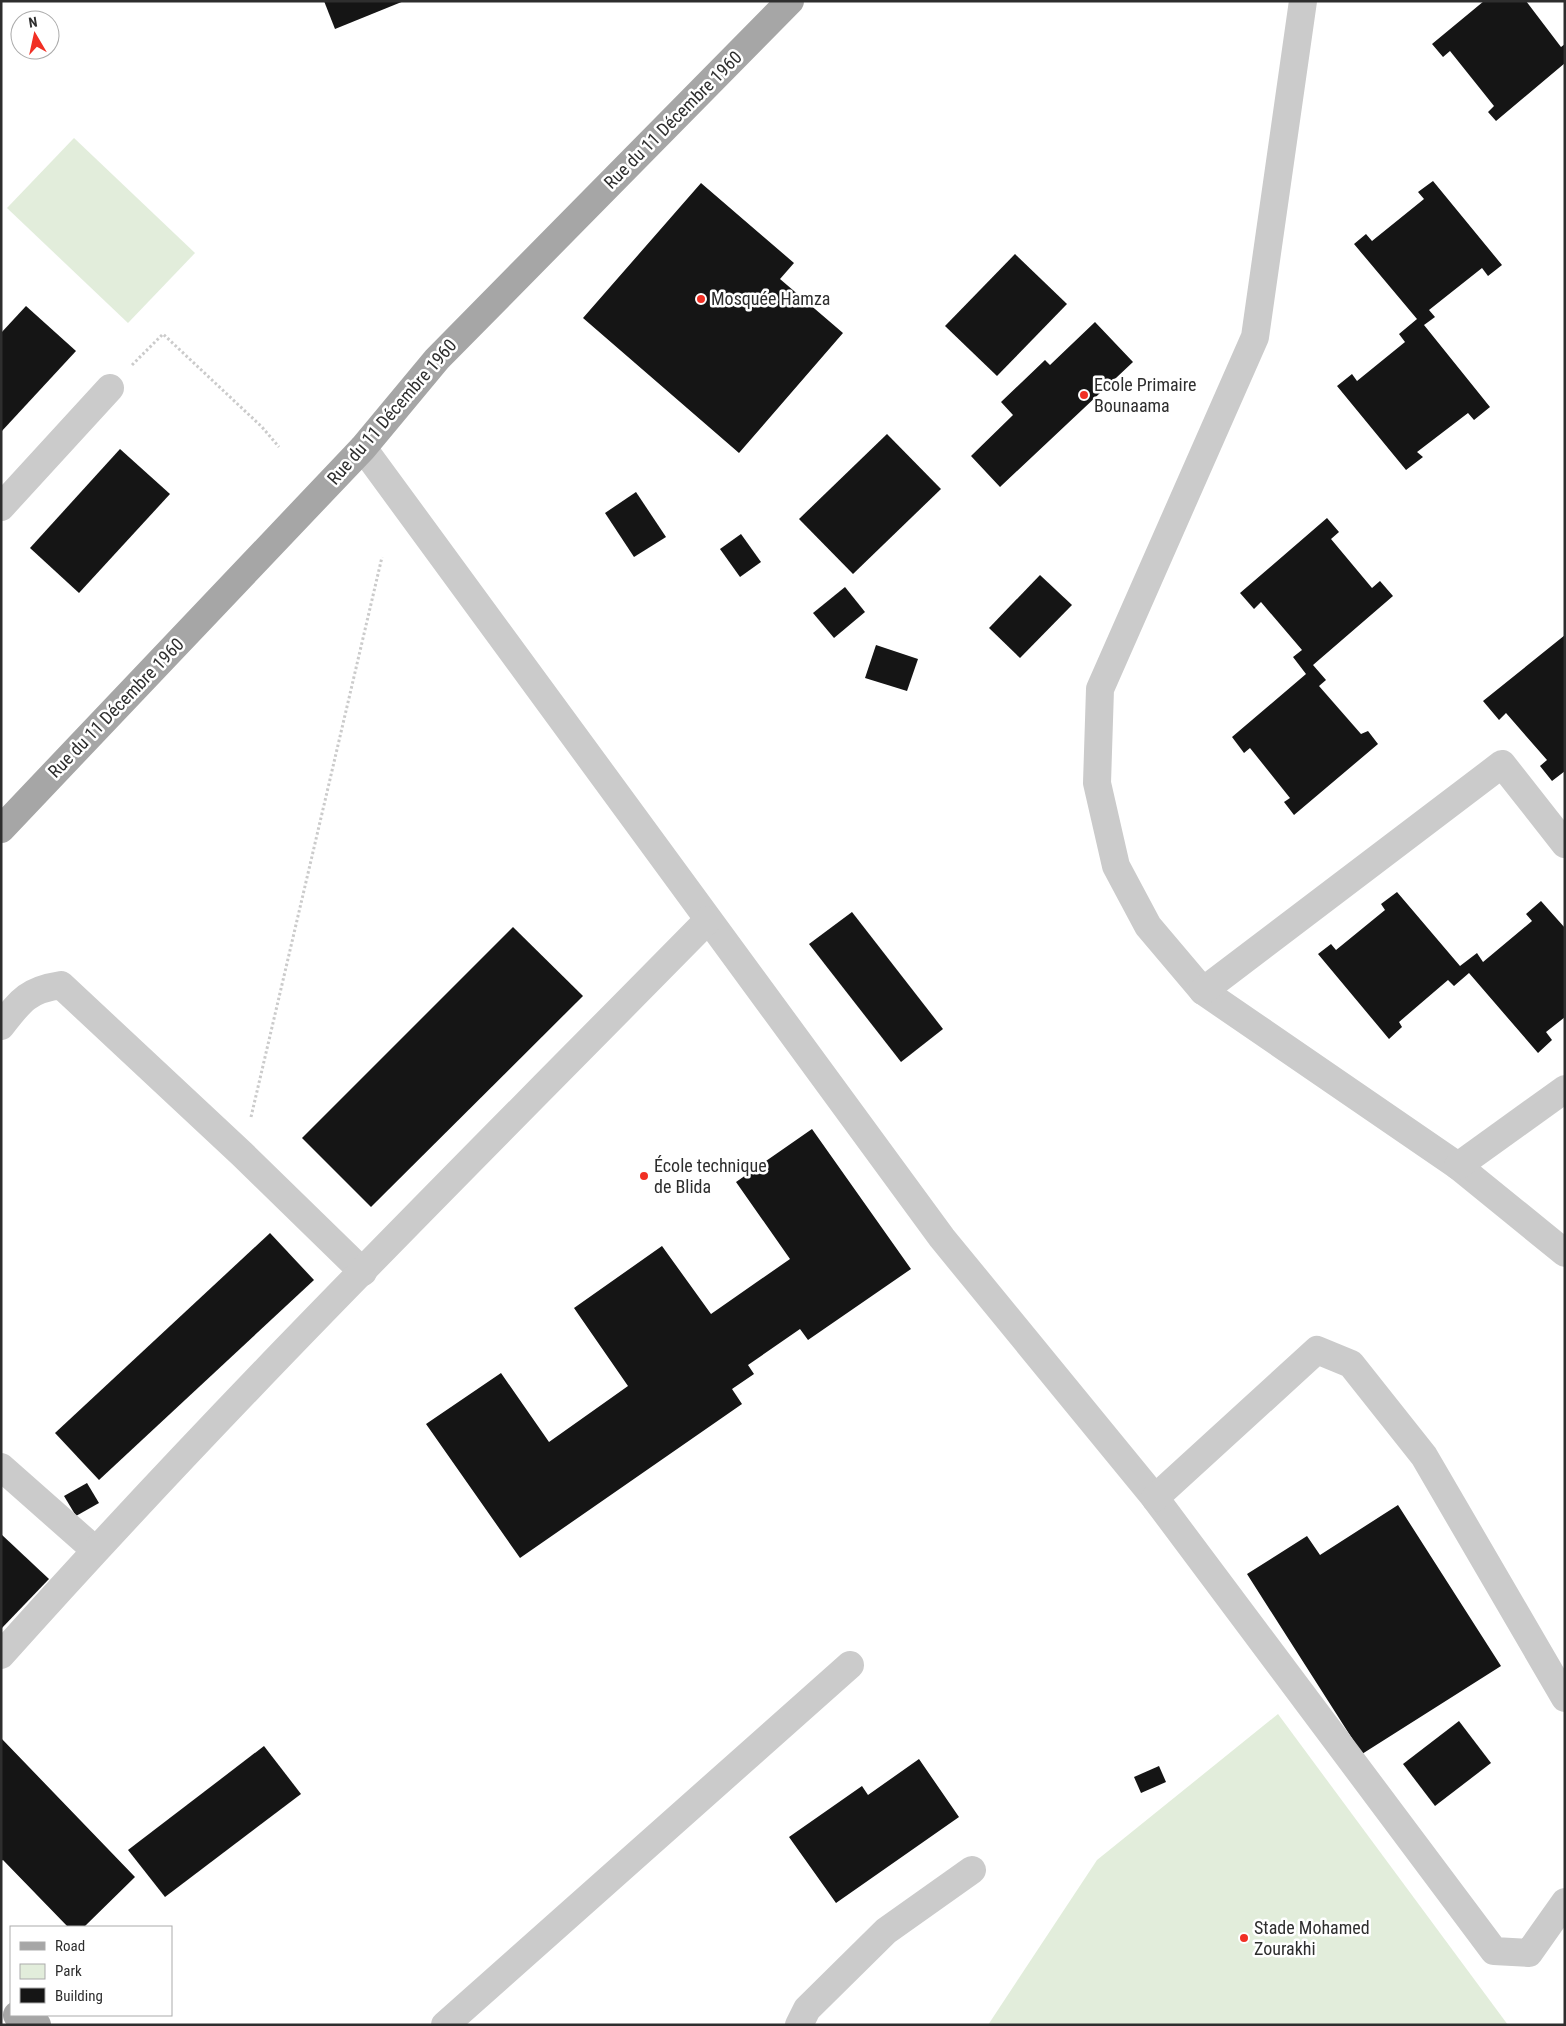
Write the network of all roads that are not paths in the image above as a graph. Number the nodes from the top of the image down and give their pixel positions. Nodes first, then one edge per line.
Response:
1 (790, 1) edge
2 (1304, 1) edge
3 (110, 388) road end
4 (363, 448) junction
5 (1, 507) edge
6 (1, 829) edge
7 (1565, 844) edge
8 (708, 920) junction
9 (1203, 991) junction
10 (1, 1026) edge
11 (1565, 1089) edge
12 (1458, 1166) junction
13 (1565, 1252) edge
14 (363, 1272) junction
15 (1, 1467) edge
16 (1155, 1498) junction
17 (95, 1550) junction
18 (1, 1655) edge
19 (850, 1664) dead end
20 (1565, 1698) edge
21 (972, 1870) dead end
22 (1565, 1902) edge
23 (19, 2016) edge
24 (37, 2025) edge
25 (445, 2025) edge
26 (799, 2025) edge

1 - 4 main road, Rue du 11 Décembre 1960
2 - 9 street
3 - 5 street
4 - 6 main road, Rue du 11 Décembre 1960
4 - 8 street
7 - 9 street
8 - 14 street
8 - 16 street
9 - 12 street
10 - 14 street
11 - 12 street
12 - 13 street
14 - 17 street
15 - 17 street
16 - 20 street
16 - 22 street
17 - 18 street
19 - 25 street
21 - 26 street
23 - 24 main road

